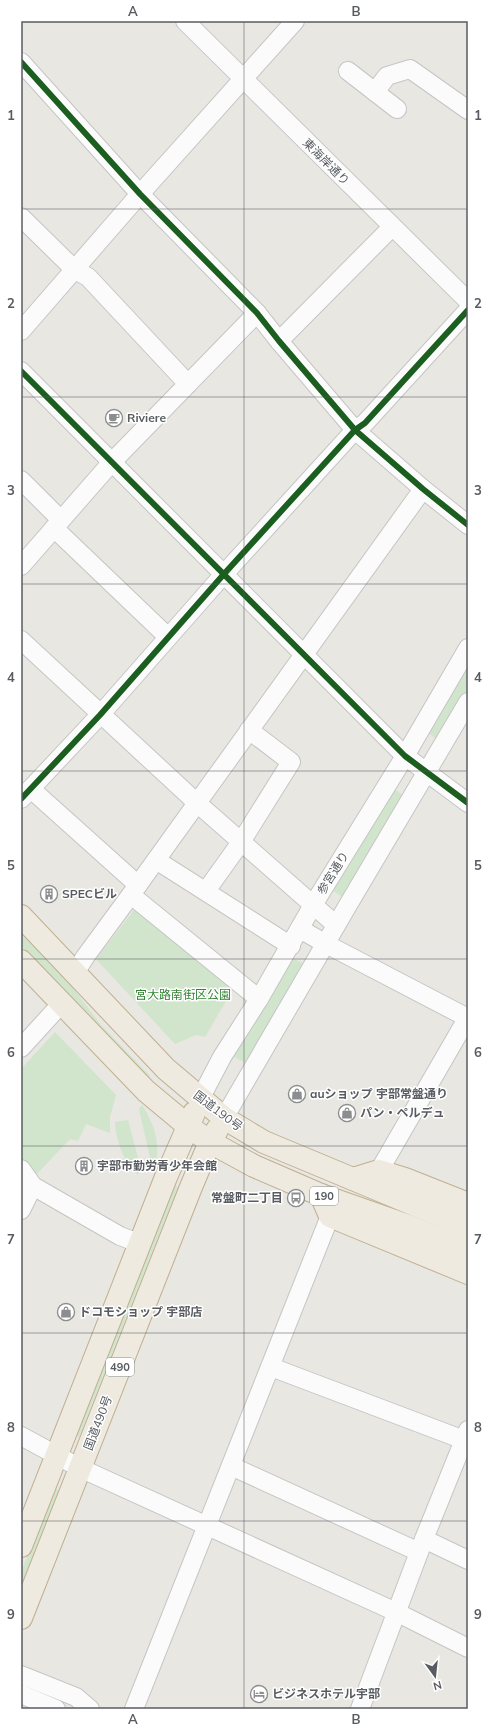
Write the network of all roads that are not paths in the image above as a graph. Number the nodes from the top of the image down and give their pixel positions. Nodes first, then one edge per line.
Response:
1 (185, 21) edge
2 (295, 21) edge
3 (21, 62) edge
4 (348, 71) dead end
5 (243, 79) junction
6 (374, 92) junction
7 (397, 109) dead end
8 (468, 110) edge
9 (140, 194) junction
10 (21, 217) edge
11 (392, 227) junction
12 (75, 270) junction
13 (468, 301) edge
14 (468, 310) edge
15 (257, 312) junction
16 (21, 331) edge
17 (279, 341) junction
18 (21, 371) edge
19 (188, 384) junction
20 (355, 430) junction
21 (111, 463) junction
22 (21, 480) edge
23 (423, 488) junction
24 (58, 524) junction
25 (468, 525) edge
26 (21, 566) edge
27 (224, 574) junction
28 (168, 638) junction
29 (21, 640) edge
30 (468, 648) edge
31 (304, 653) junction
32 (468, 702) edge
33 (100, 715) junction
34 (249, 730) junction
35 (405, 756) junction
36 (427, 773) junction
37 (26, 794) edge
38 (197, 803) junction
39 (468, 803) edge
40 (241, 842) junction
41 (156, 860) junction
42 (134, 890) junction
43 (206, 891) junction
44 (313, 905) junction
45 (21, 916) edge
46 (336, 925) junction
47 (300, 929) junction
48 (326, 944) junction
49 (291, 946) junction
50 (21, 961) edge
51 (75, 973) junction
52 (259, 999) junction
53 (62, 1004) junction
54 (468, 1017) edge
55 (21, 1048) edge
56 (200, 1099) junction
57 (224, 1118) junction
58 (188, 1126) junction
59 (210, 1142) junction
60 (21, 1169) edge
61 (379, 1170) junction
62 (353, 1179) junction
63 (33, 1186) junction
64 (385, 1192) junction
65 (321, 1195) junction
66 (468, 1204) edge
67 (354, 1207) junction
68 (21, 1210) edge
69 (330, 1216) junction
70 (468, 1227) edge
71 (141, 1244) junction
72 (468, 1250) edge
73 (468, 1273) edge
74 (271, 1367) junction
75 (466, 1435) edge
76 (21, 1436) edge
77 (57, 1456) junction
78 (231, 1466) junction
79 (80, 1468) junction
80 (207, 1527) junction
81 (21, 1546) edge
82 (421, 1546) junction
83 (468, 1560) edge
84 (396, 1612) junction
85 (21, 1618) edge
86 (468, 1648) edge
87 (21, 1675) edge
88 (21, 1694) edge
89 (56, 1709) edge
90 (90, 1709) edge
91 (134, 1709) edge
92 (360, 1709) edge

1 - 5 street, 東海岸通り
2 - 5 street
3 - 9 street
4 - 6 street
5 - 9 street
5 - 11 street, 東海岸通り
6 - 7 street
6 - 8 street
9 - 12 street
9 - 15 street
10 - 12 street
11 - 13 street, 東海岸通り
11 - 17 street
12 - 16 street
12 - 19 street
14 - 20 street
15 - 17 street
15 - 19 street
17 - 20 street
18 - 21 street
19 - 21 street
20 - 23 street
20 - 27 street
21 - 24 street
21 - 27 street
22 - 24 street
23 - 25 street
23 - 31 street
24 - 26 street
24 - 28 street
27 - 28 street
27 - 31 street
28 - 33 street
29 - 33 street
30 - 35 street, 参宮通り
31 - 34 street
31 - 35 street
32 - 36 street
33 - 37 street
33 - 38 street
34 - 38 street
34 - 40 street
35 - 36 street
35 - 44 street, 参宮通り
36 - 39 street
36 - 46 street
37 - 42 street
38 - 40 street
38 - 41 street
40 - 43 street
40 - 44 street
41 - 42 street
41 - 43 street
42 - 51 street
42 - 52 street
43 - 49 street
44 - 46 street
44 - 47 street, 参宮通り
45 - 51 highway, 国道190号 / 190
46 - 48 street
47 - 48 street
47 - 49 street, 参宮通り
48 - 54 street
48 - 57 street
49 - 52 street, 参宮通り
50 - 53 highway, 190
51 - 56 highway, 国道190号 / 190
52 - 56 street, 参宮通り
53 - 55 street
53 - 58 highway, 190
54 - 61 street
56 - 57 highway, 国道190号 / 190
56 - 58 highway, 490
57 - 59 highway, 国道490号 / 490
57 - 62 highway, 国道190号 / 190
58 - 59 highway, 190
58 - 71 highway, 490
59 - 65 highway, 190
59 - 79 highway, 国道490号 / 490
60 - 63 street
61 - 62 highway
61 - 64 highway
61 - 66 highway
62 - 64 highway, 国道190号 / 190
63 - 68 street
63 - 71 street
64 - 70 highway, 国道190号 / 190
65 - 67 highway, 190
65 - 69 highway
67 - 69 highway
67 - 72 highway, 190
69 - 73 highway
69 - 74 street
71 - 77 highway, 490
74 - 75 street
74 - 78 street
75 - 82 street
76 - 77 street
77 - 79 street
77 - 81 highway, 490
78 - 80 street
78 - 82 street
79 - 80 street
79 - 85 highway, 国道490号 / 490
80 - 84 street
80 - 91 street
82 - 83 street
82 - 84 street
84 - 86 street
84 - 92 street
87 - 90 street
88 - 89 street

